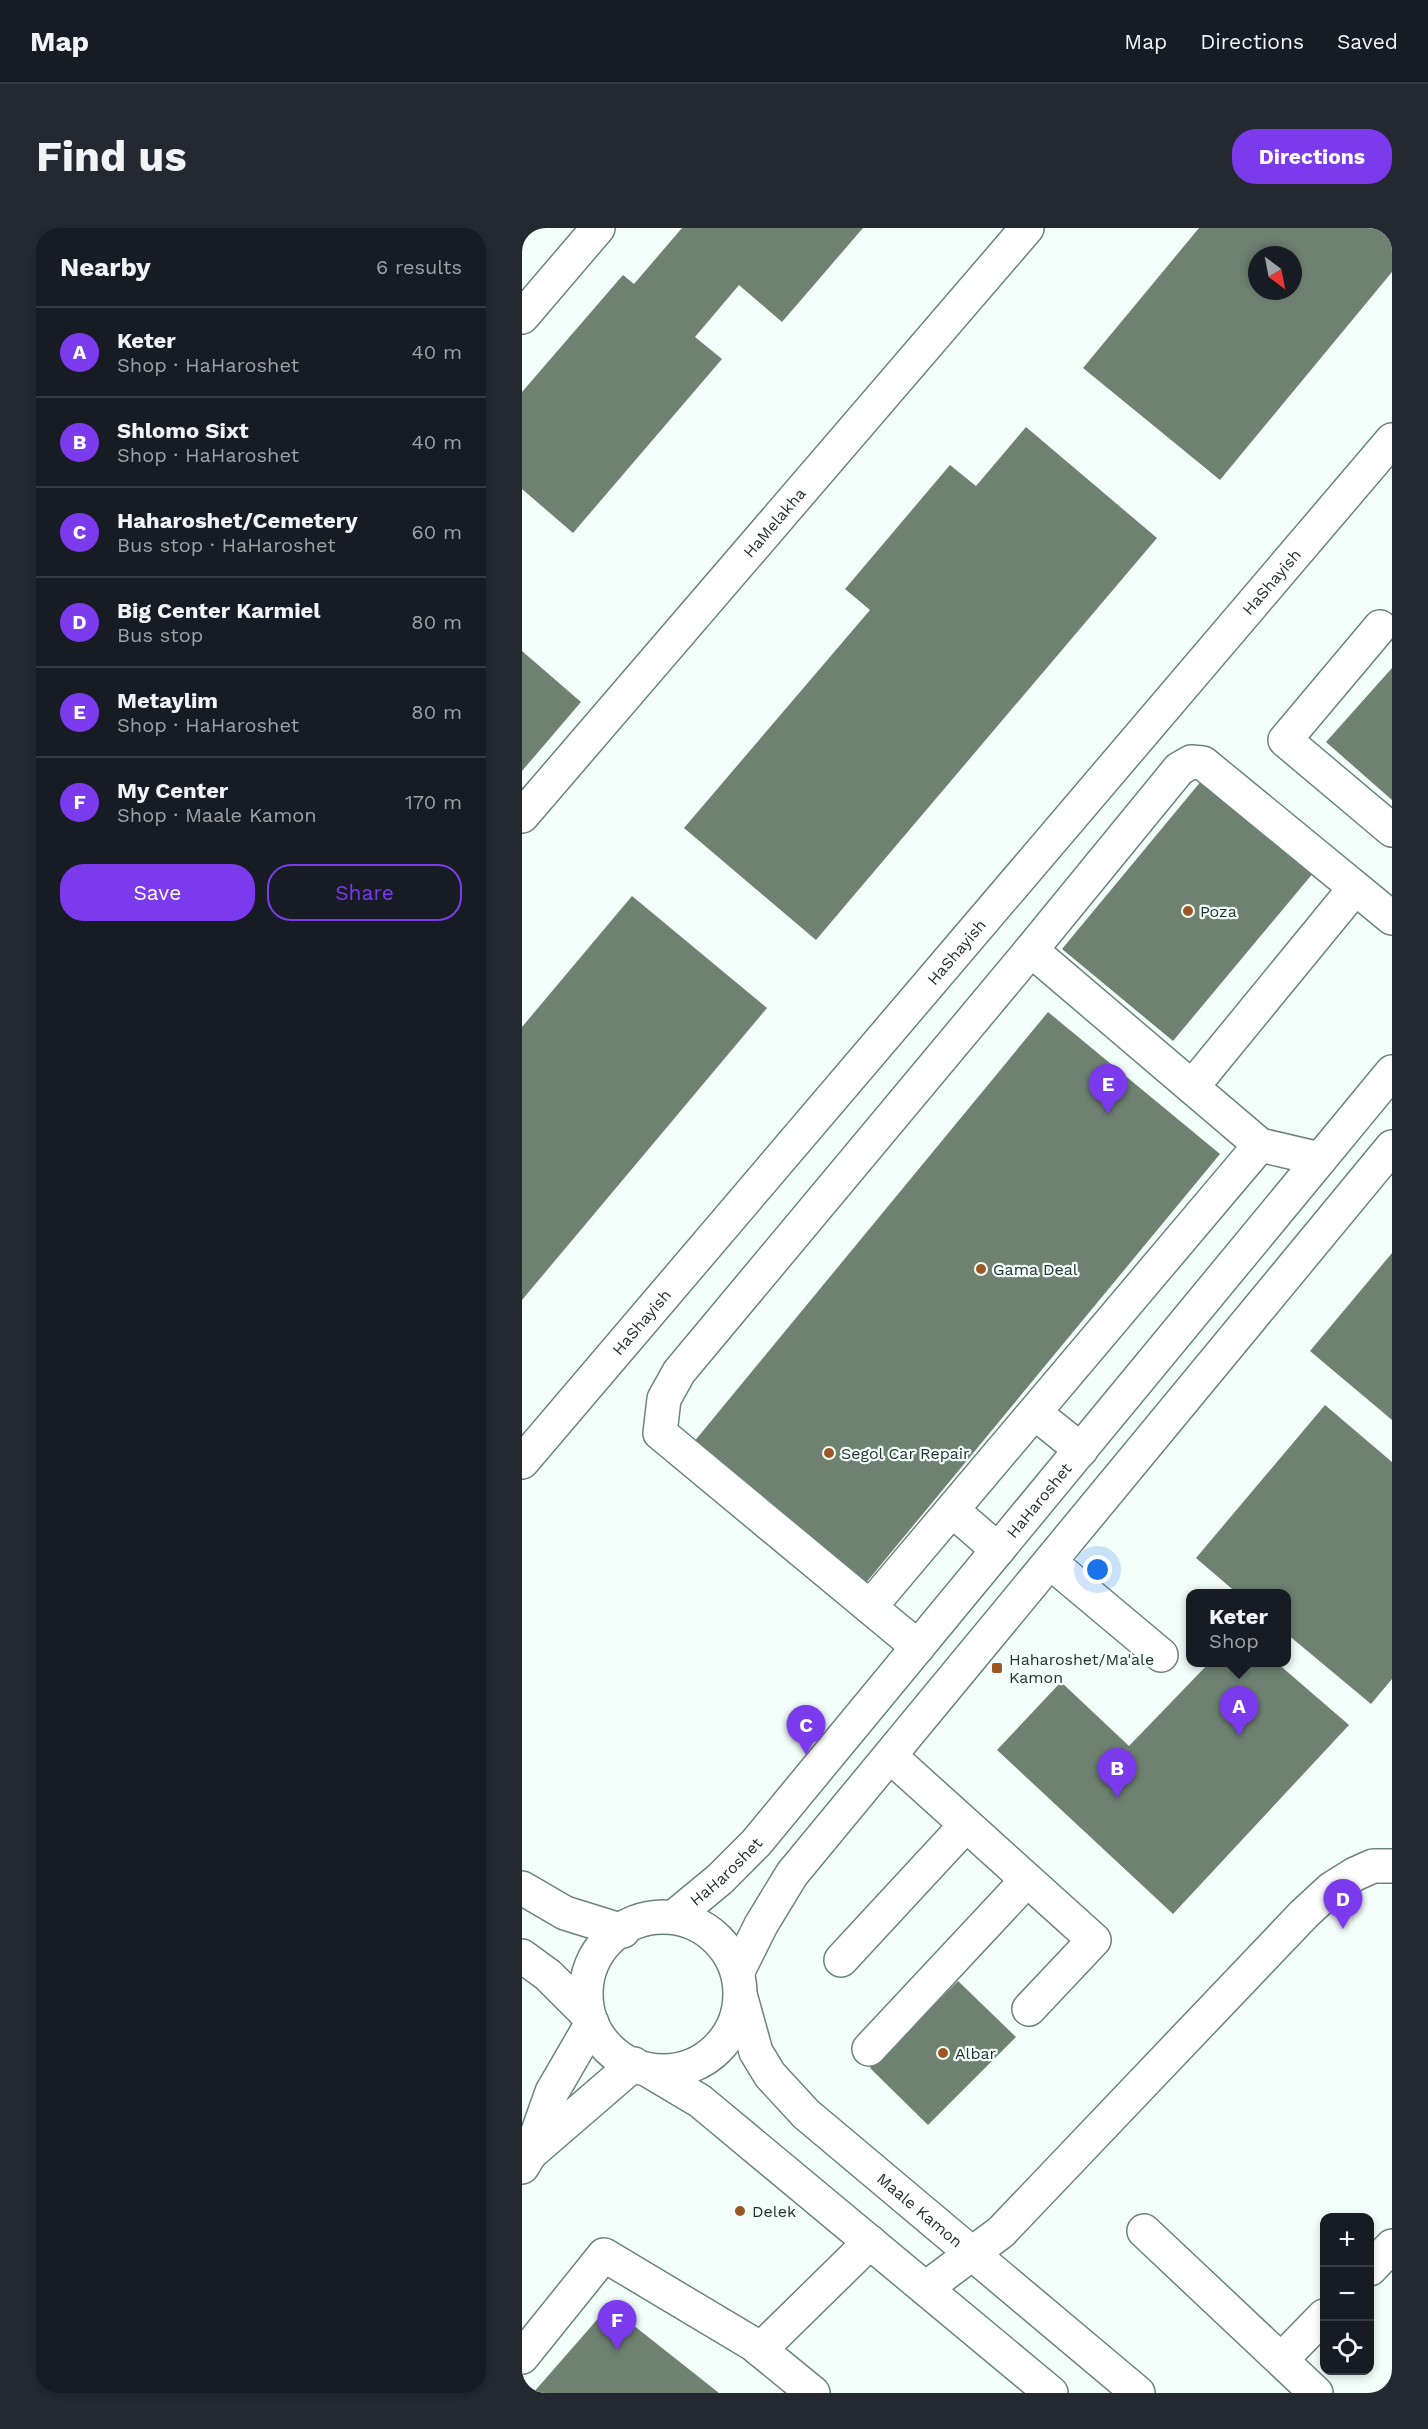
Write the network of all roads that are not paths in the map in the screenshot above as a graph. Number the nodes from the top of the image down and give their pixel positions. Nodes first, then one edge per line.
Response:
1 (598, 228) edge
2 (1028, 228) edge
3 (522, 317) edge
4 (1392, 440) edge
5 (1380, 627) dead end
6 (522, 816) edge
7 (1392, 830) edge
8 (1355, 888) junction
9 (1392, 918) edge
10 (1031, 950) junction
11 (1392, 1072) edge
12 (1192, 1087) junction
13 (1260, 1145) junction
14 (1392, 1147) edge
15 (1320, 1159) junction
16 (1035, 1413) junction
17 (1080, 1450) junction
18 (522, 1462) edge
19 (952, 1510) junction
20 (998, 1550) junction
21 (1050, 1562) junction
22 (870, 1607) junction
23 (918, 1647) junction
24 (1161, 1654) dead end
25 (890, 1756) junction
26 (966, 1825) junction
27 (1392, 1866) edge
28 (1027, 1880) junction
29 (522, 1888) edge
30 (674, 1917) junction
31 (622, 1931) junction
32 (522, 1956) edge
33 (841, 1960) dead end
34 (739, 1985) junction
35 (1029, 2009) dead end
36 (590, 2019) junction
37 (869, 2049) dead end
38 (641, 2067) junction
39 (526, 2160) edge
40 (1144, 2231) dead end
41 (870, 2242) junction
42 (1392, 2246) edge
43 (971, 2254) junction
44 (1372, 2267) edge
45 (926, 2288) junction
46 (1320, 2320) edge
47 (760, 2350) junction
48 (522, 2357) edge
49 (1282, 2359) junction
50 (813, 2393) edge
51 (1051, 2393) edge
52 (1138, 2393) edge
53 (1316, 2393) edge

1 - 3 street
2 - 6 street, HaMelakha
4 - 18 street, HaShayish
5 - 7 street
8 - 9 street
8 - 10 street
8 - 12 street
10 - 12 street
10 - 22 street
11 - 15 street, HaHaroshet
12 - 13 street
13 - 15 street
13 - 16 street
14 - 21 street
15 - 17 street, HaHaroshet
16 - 17 street
16 - 19 street
17 - 20 street, HaHaroshet
19 - 20 street
19 - 22 street
20 - 23 street, HaHaroshet
21 - 24 street
21 - 25 street
22 - 23 street
23 - 30 street, HaHaroshet
25 - 26 street
25 - 34 street
26 - 28 street
26 - 33 street
27 - 43 street
28 - 35 street
28 - 37 street
29 - 31 street
30 - 31 street, HaHaroshet
30 - 34 street, HaHaroshet
31 - 36 street, HaHaroshet
32 - 36 street
34 - 38 street
34 - 43 street, Maale Kamon
36 - 38 street
36 - 39 street
38 - 39 street
38 - 41 street
40 - 49 street
41 - 45 street
41 - 47 street
42 - 44 street
43 - 45 street
43 - 52 street, Maale Kamon
45 - 51 street
46 - 49 street
47 - 48 street
47 - 50 street
49 - 53 street

